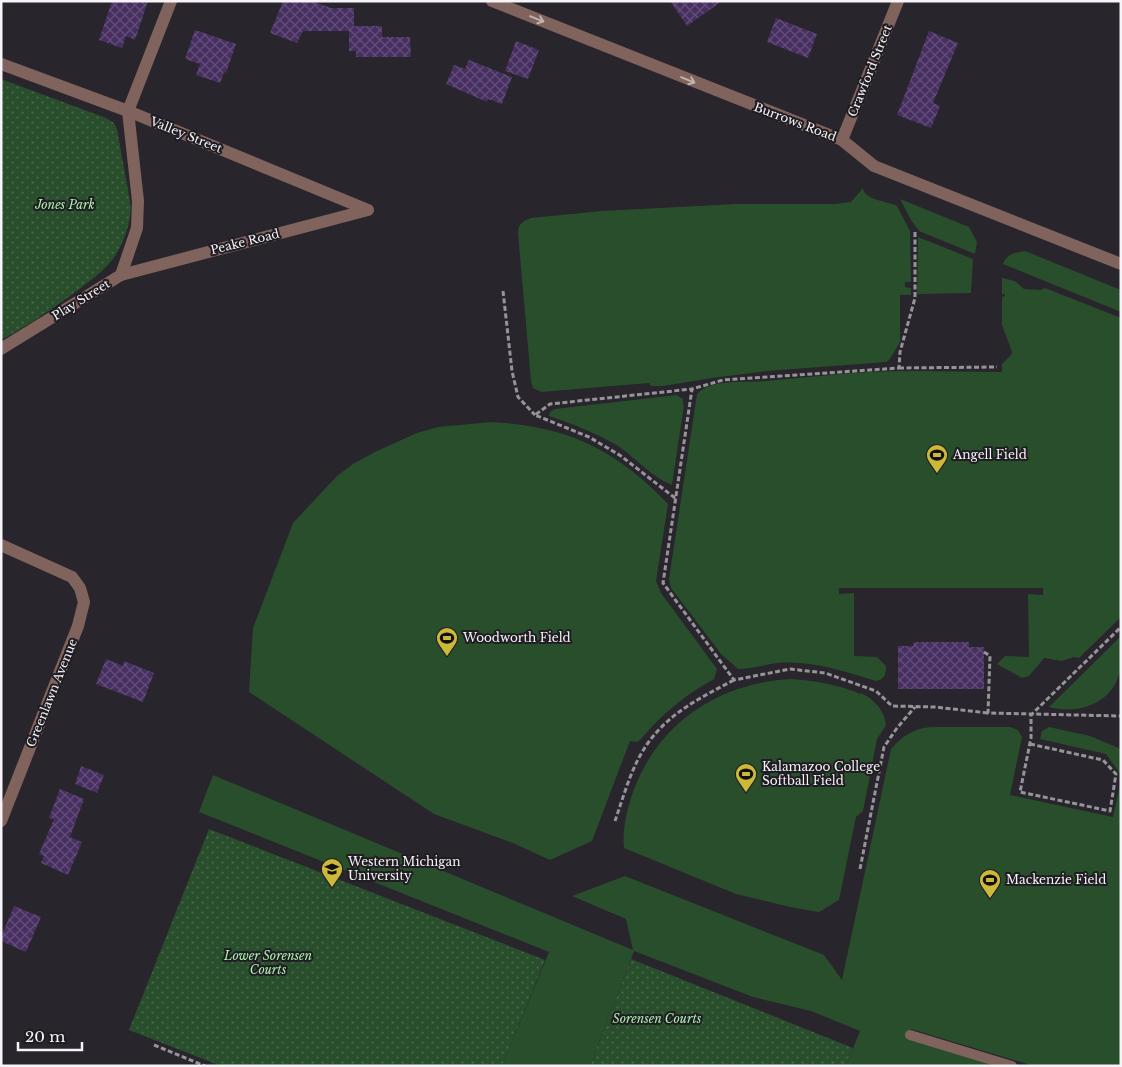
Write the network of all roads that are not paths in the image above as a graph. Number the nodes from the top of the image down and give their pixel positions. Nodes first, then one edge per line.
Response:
1 (171, 1) edge
2 (492, 1) edge
3 (898, 1) edge
4 (1, 64) edge
5 (128, 111) junction
6 (842, 140) junction
7 (368, 210) joint
8 (1121, 264) edge
9 (121, 275) junction
10 (1, 349) edge
11 (1, 545) edge
12 (1, 821) edge
13 (910, 1035) dead end
14 (1012, 1066) edge

1 - 5 street
2 -> 6 street, Burrows Road
3 - 6 street, Crawford Street
4 - 5 street, Valley Street
5 - 7 street, Valley Street
5 - 9 street, Play Street
6 - 8 street, Burrows Road
7 - 9 street, Peake Road
9 - 10 street, Play Street
11 - 12 street, Greenlawn Avenue
13 - 14 lane

